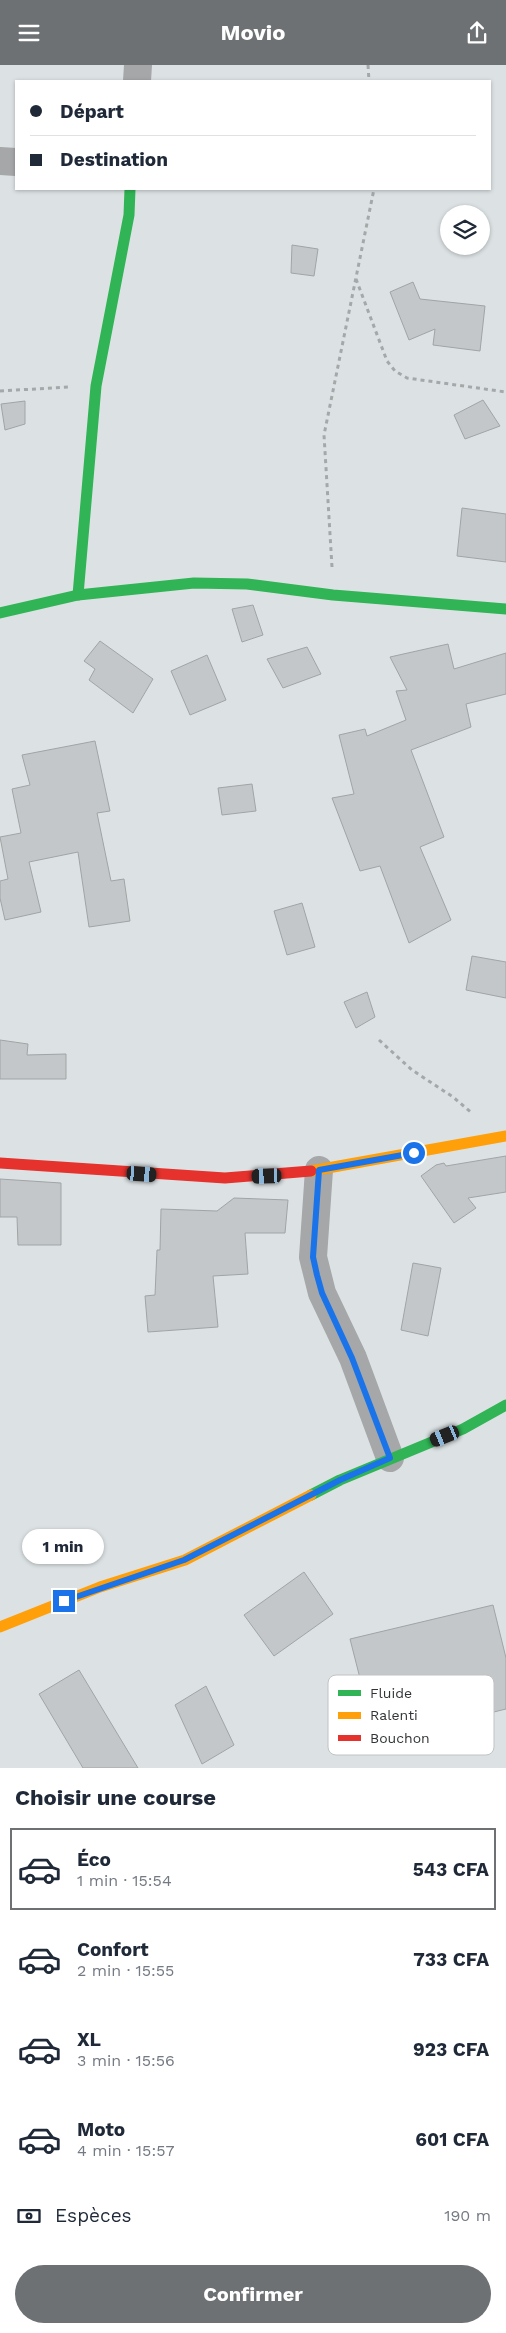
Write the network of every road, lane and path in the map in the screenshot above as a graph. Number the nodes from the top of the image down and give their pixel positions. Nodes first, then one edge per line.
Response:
1 (138, 65) edge
2 (368, 65) edge
3 (137, 80) edge
4 (369, 80) edge
5 (0, 161) edge
6 (15, 162) edge
7 (130, 190) edge
8 (374, 190) edge
9 (356, 279) junction
10 (96, 386) junction
11 (0, 391) edge
12 (506, 392) edge
13 (78, 595) junction
14 (333, 595) junction
15 (506, 609) edge
16 (0, 613) edge
17 (380, 1040) dead end
18 (504, 1137) edge
19 (0, 1163) edge
20 (319, 1170) junction
21 (506, 1405) edge
22 (390, 1458) junction
23 (0, 1627) edge

1 - 3 street
2 - 4 path
5 - 6 street
7 - 10 street
8 - 9 path
9 - 12 path
9 - 14 path
10 - 11 path
10 - 13 street
13 - 14 street
13 - 16 street
14 - 15 street
17 - 18 path
18 - 20 street
19 - 20 street
20 - 22 street
21 - 22 street
22 - 23 street

